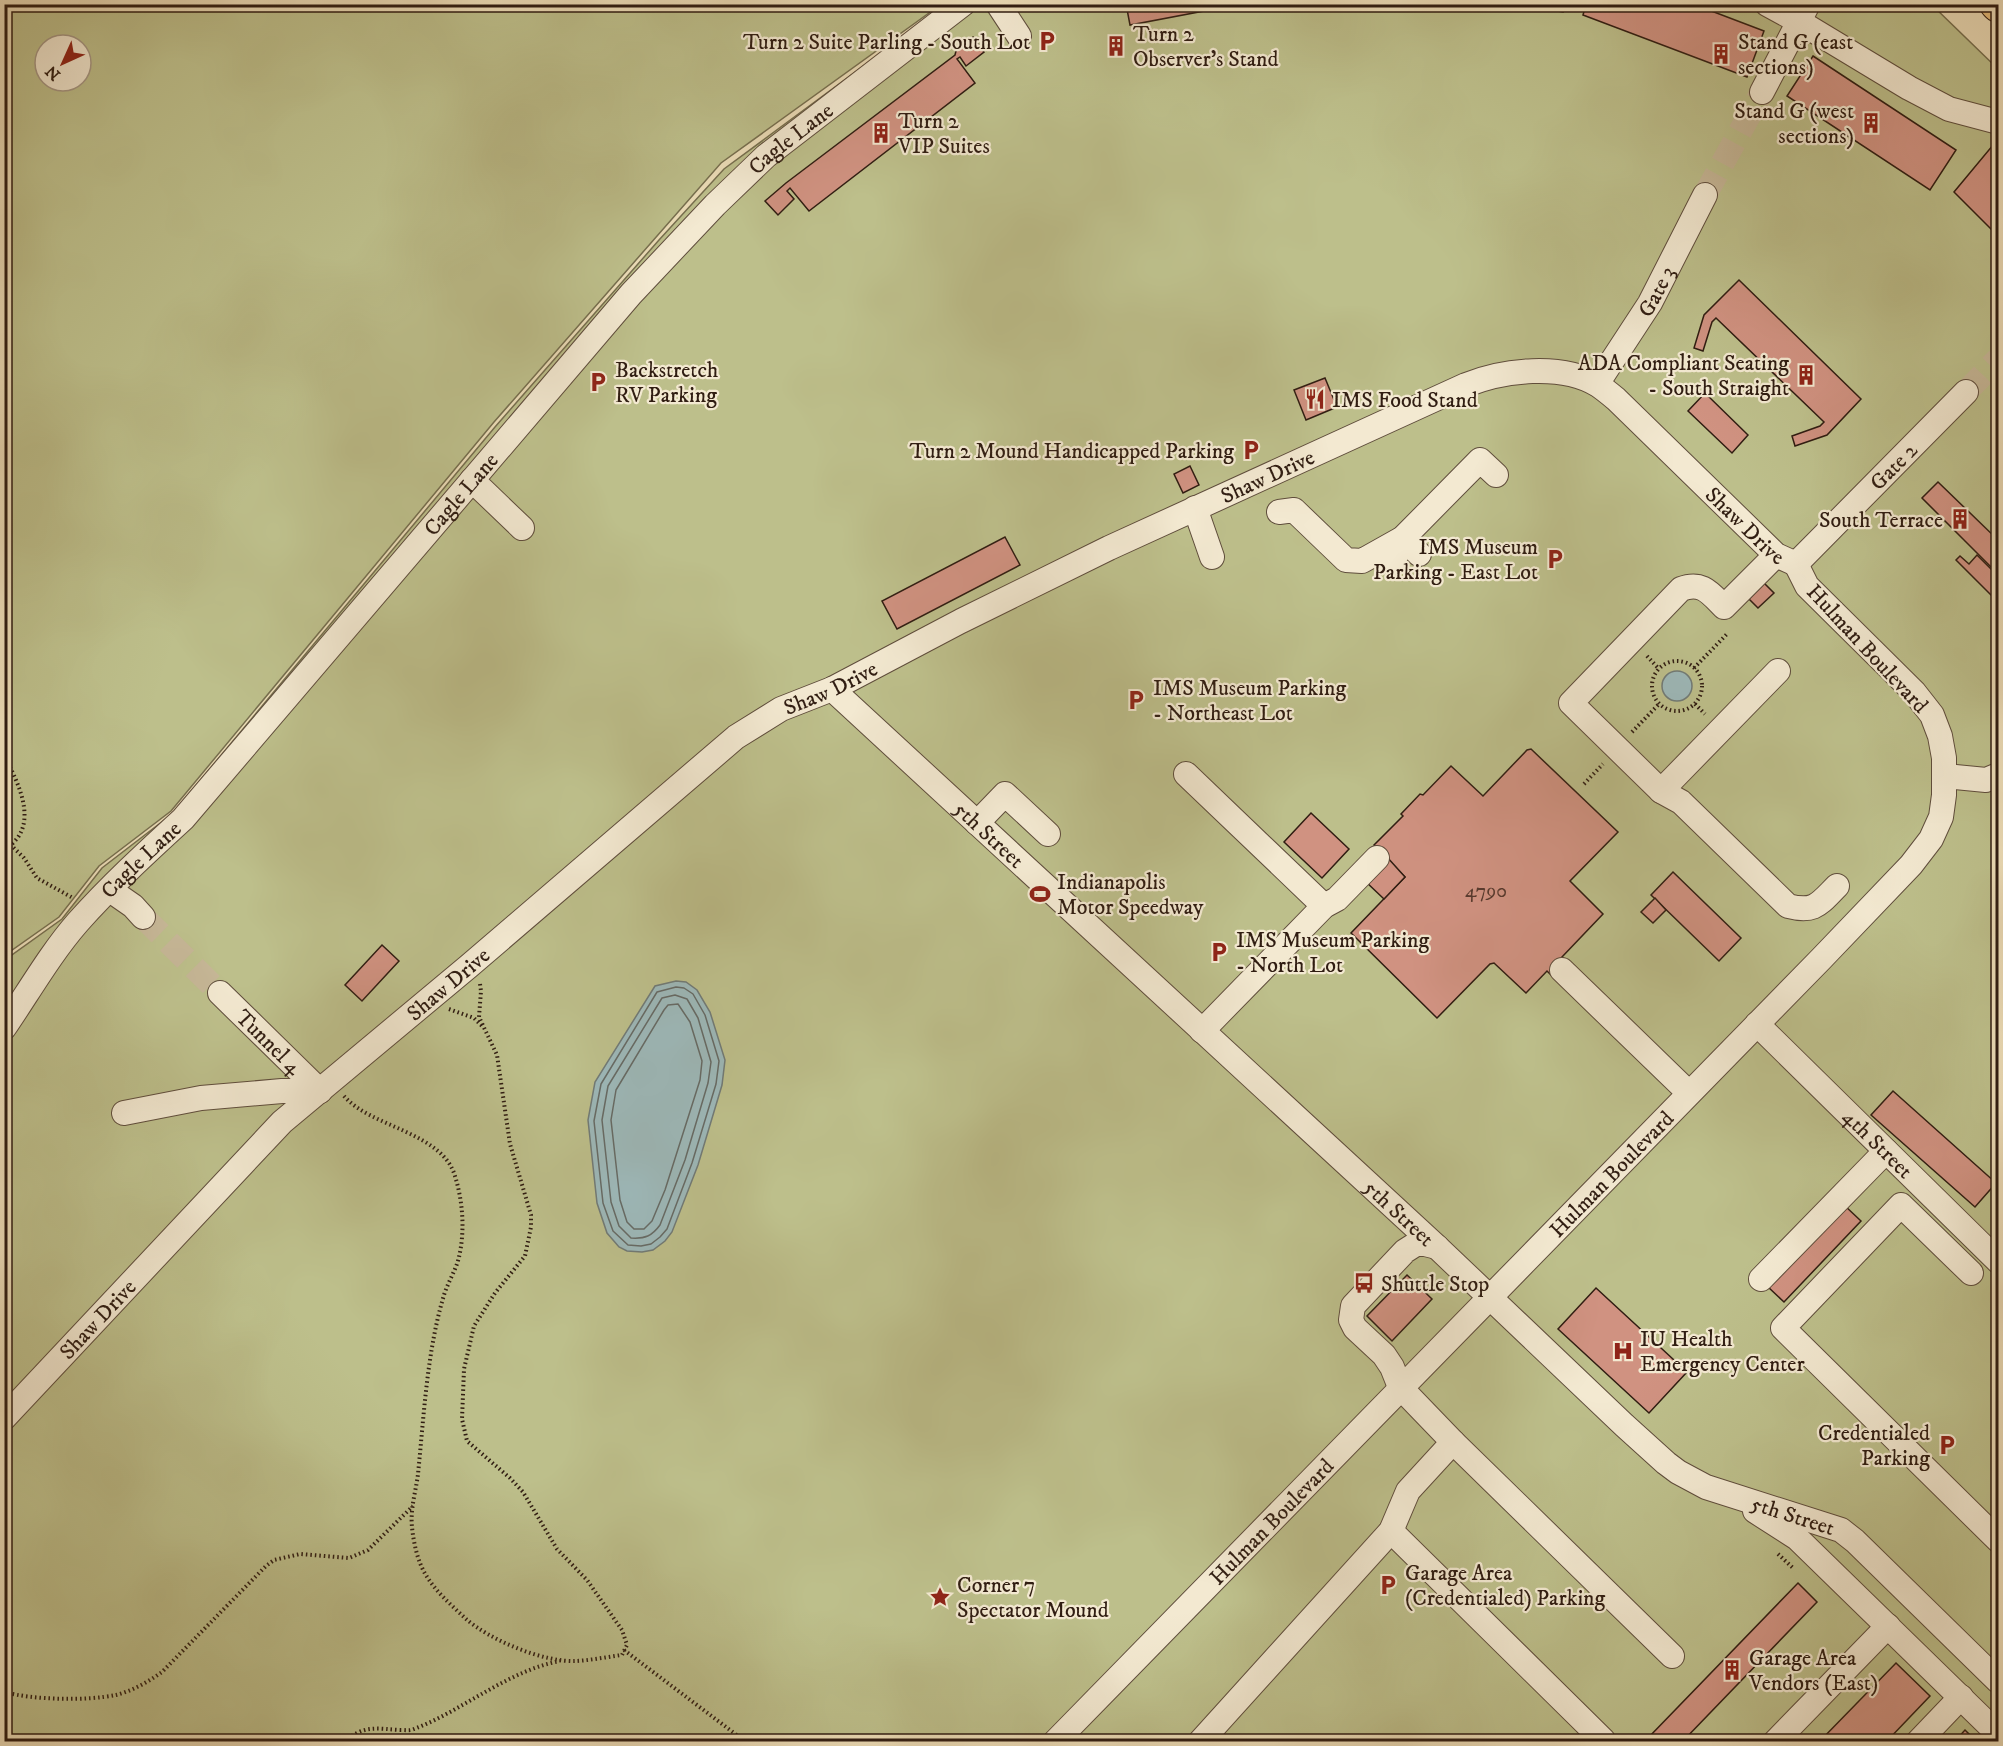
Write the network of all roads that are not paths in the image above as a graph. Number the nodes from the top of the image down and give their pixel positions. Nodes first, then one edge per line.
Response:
1 (963, 4) edge
2 (998, 4) edge
3 (1767, 4) edge
4 (1803, 13) edge
5 (1019, 36) dead end
6 (1762, 92) tunnel mouth
7 (1998, 122) edge
8 (1705, 195) tunnel mouth
9 (1598, 384) junction
10 (1966, 392) tunnel mouth
11 (1488, 468) dead end
12 (472, 480) junction
13 (1194, 508) junction
14 (1279, 512) dead end
15 (522, 528) dead end
16 (1411, 546) junction
17 (1212, 557) dead end
18 (1786, 560) junction
19 (1393, 563) dead end
20 (1778, 671) dead end
21 (832, 689) junction
22 (1186, 774) dead end
23 (1998, 775) edge
24 (1945, 776) junction
25 (1661, 791) junction
26 (977, 823) junction
27 (1048, 834) dead end
28 (1377, 858) dead end
29 (1837, 886) dead end
30 (110, 891) junction
31 (1324, 906) junction
32 (143, 917) tunnel mouth
33 (1562, 970) dead end
34 (220, 993) tunnel mouth
35 (1757, 1024) junction
36 (4, 1028) edge
37 (1202, 1031) junction
38 (320, 1091) junction
39 (1689, 1093) junction
40 (124, 1113) dead end
41 (1886, 1151) junction
42 (1437, 1247) junction
43 (1998, 1261) edge
44 (1971, 1273) dead end
45 (1761, 1279) dead end
46 (1489, 1297) junction
47 (1400, 1387) junction
48 (4, 1418) edge
49 (1453, 1442) junction
50 (1706, 1487) junction
51 (1391, 1531) junction
52 (1998, 1540) edge
53 (1888, 1626) junction
54 (1672, 1656) dead end
55 (1998, 1681) edge
56 (1961, 1697) junction
57 (1998, 1734) edge
58 (1055, 1742) edge
59 (1200, 1742) edge
60 (1601, 1742) edge
61 (1775, 1742) edge
62 (1918, 1742) edge

1 - 12 street, Cagle Lane
2 - 5 street
3 - 4 street
4 - 6 street
4 - 7 street
8 - 9 street, Gate 3
9 - 13 street, Shaw Drive
9 - 18 street, Shaw Drive
10 - 18 street, Gate 2
11 - 16 street
12 - 15 street
12 - 30 street, Cagle Lane
13 - 17 street
13 - 21 street, Shaw Drive
14 - 16 street
16 - 19 street
18 - 24 street, Hulman Boulevard
18 - 25 street, Gate 2
20 - 25 street
21 - 26 street, 5th Street
21 - 38 street, Shaw Drive
22 - 31 street
23 - 24 street
24 - 35 street, Hulman Boulevard
25 - 29 street
26 - 27 street
26 - 37 street, 5th Street
28 - 31 street
30 - 32 street
30 - 36 street, Cagle Lane
31 - 37 street
33 - 39 street
34 - 38 street, Tunnel 4
35 - 39 street, Hulman Boulevard
35 - 41 street, 4th Street
37 - 42 street, 5th Street
38 - 40 street
38 - 48 street, Shaw Drive
39 - 46 street, Hulman Boulevard
41 - 43 street, 4th Street
41 - 45 street
42 - 46 street, 5th Street
42 - 47 street
44 - 52 street
46 - 47 street, Hulman Boulevard
46 - 50 street, 5th Street
47 - 49 street
47 - 58 street, Hulman Boulevard
49 - 51 street
49 - 54 street
50 - 53 street
50 - 55 street, 5th Street
51 - 59 street
51 - 60 street
53 - 56 street
53 - 61 street
56 - 57 street
56 - 62 street

